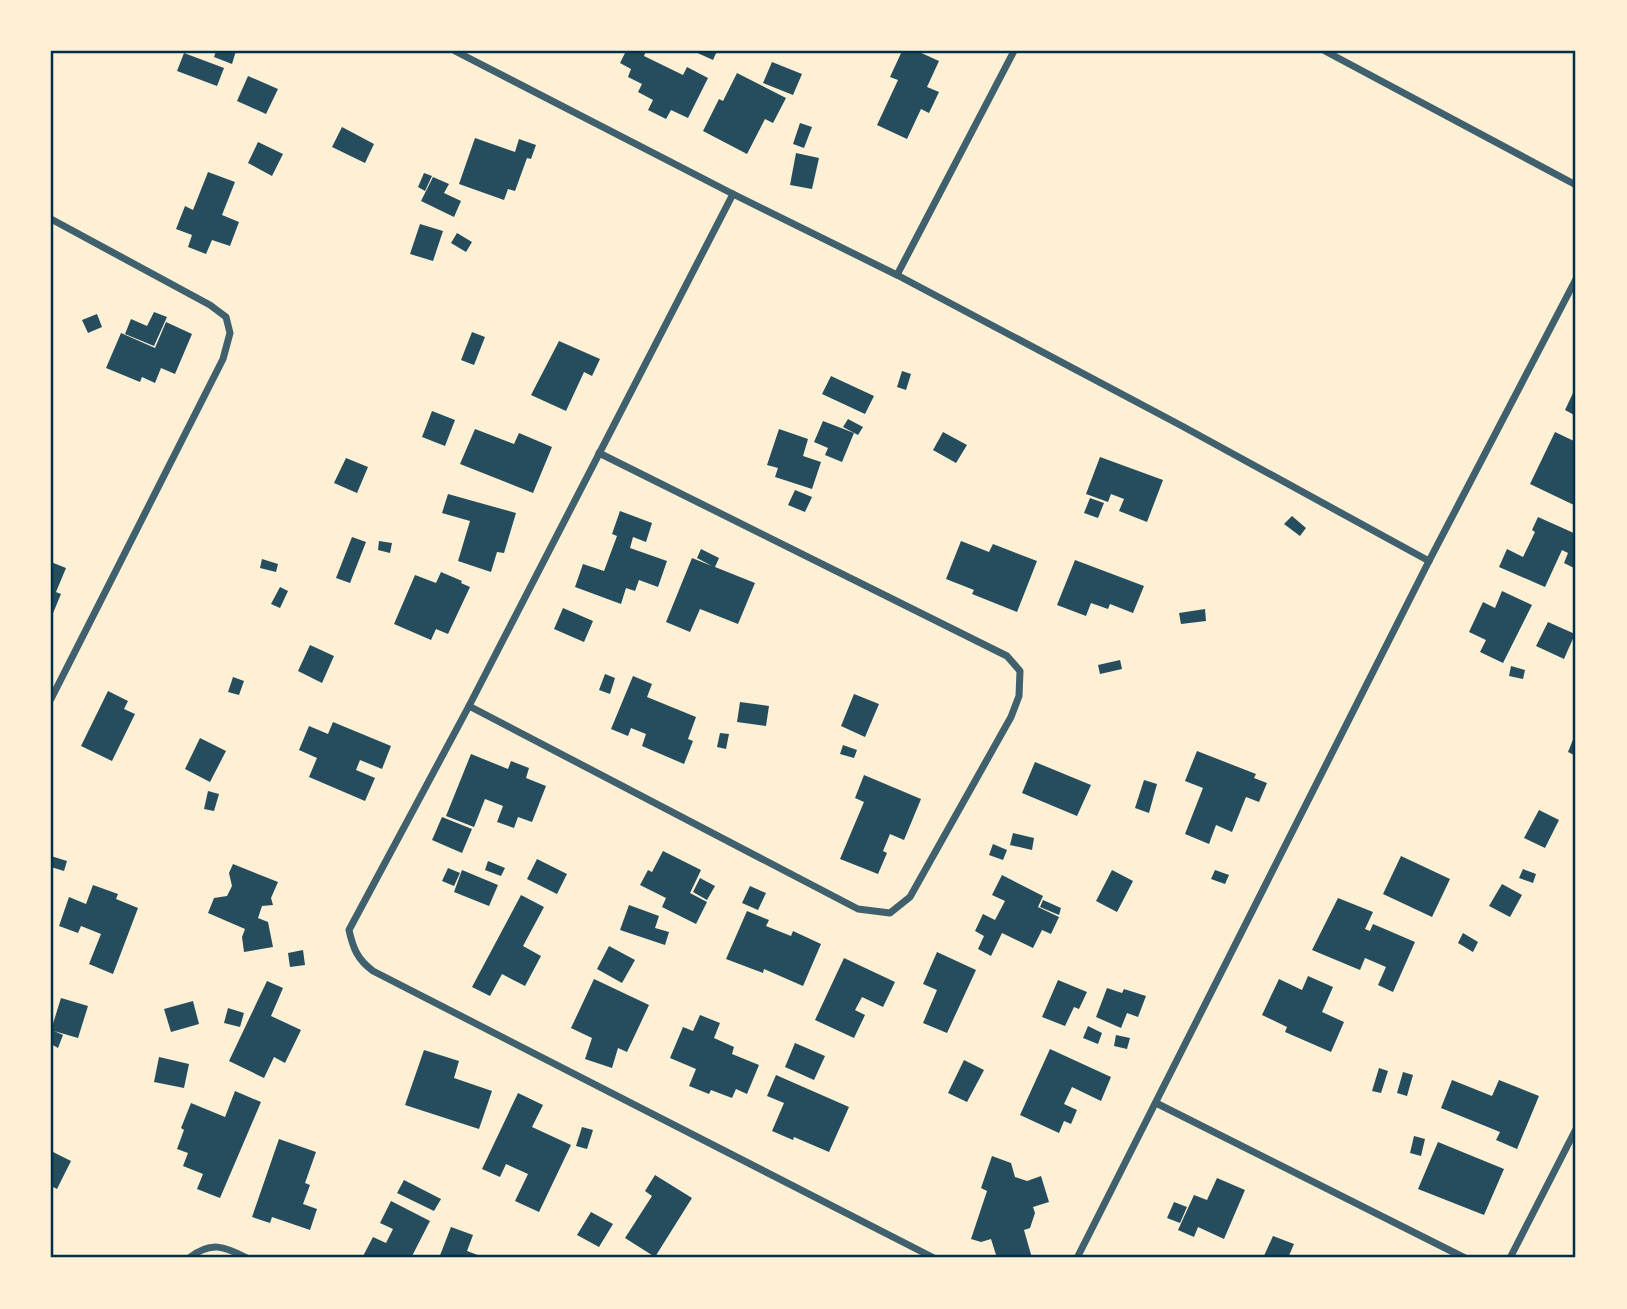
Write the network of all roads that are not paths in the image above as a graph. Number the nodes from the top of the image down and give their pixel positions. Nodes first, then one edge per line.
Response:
1 (454, 51) edge
2 (1014, 51) edge
3 (1325, 51) edge
4 (1348, 51) edge
5 (1343, 61) junction
6 (1576, 185) edge
7 (733, 194) junction
8 (51, 219) edge
9 (897, 275) junction
10 (1576, 279) edge
11 (599, 453) junction
12 (1429, 561) junction
13 (51, 699) edge
14 (469, 706) junction
15 (1156, 1103) junction
16 (1576, 1129) edge
17 (189, 1258) edge
18 (247, 1258) edge
19 (934, 1258) edge
20 (1077, 1258) edge
21 (1465, 1258) edge
22 (1510, 1258) edge

1 - 7 street
2 - 9 street
3 - 5 street
4 - 5 street
5 - 6 street
7 - 9 street
7 - 11 street
8 - 13 street
9 - 12 street
10 - 12 street
11 - 14 street
11 - 14 street
12 - 15 street
14 - 19 street
15 - 20 street
15 - 21 street
16 - 22 street
17 - 18 street

